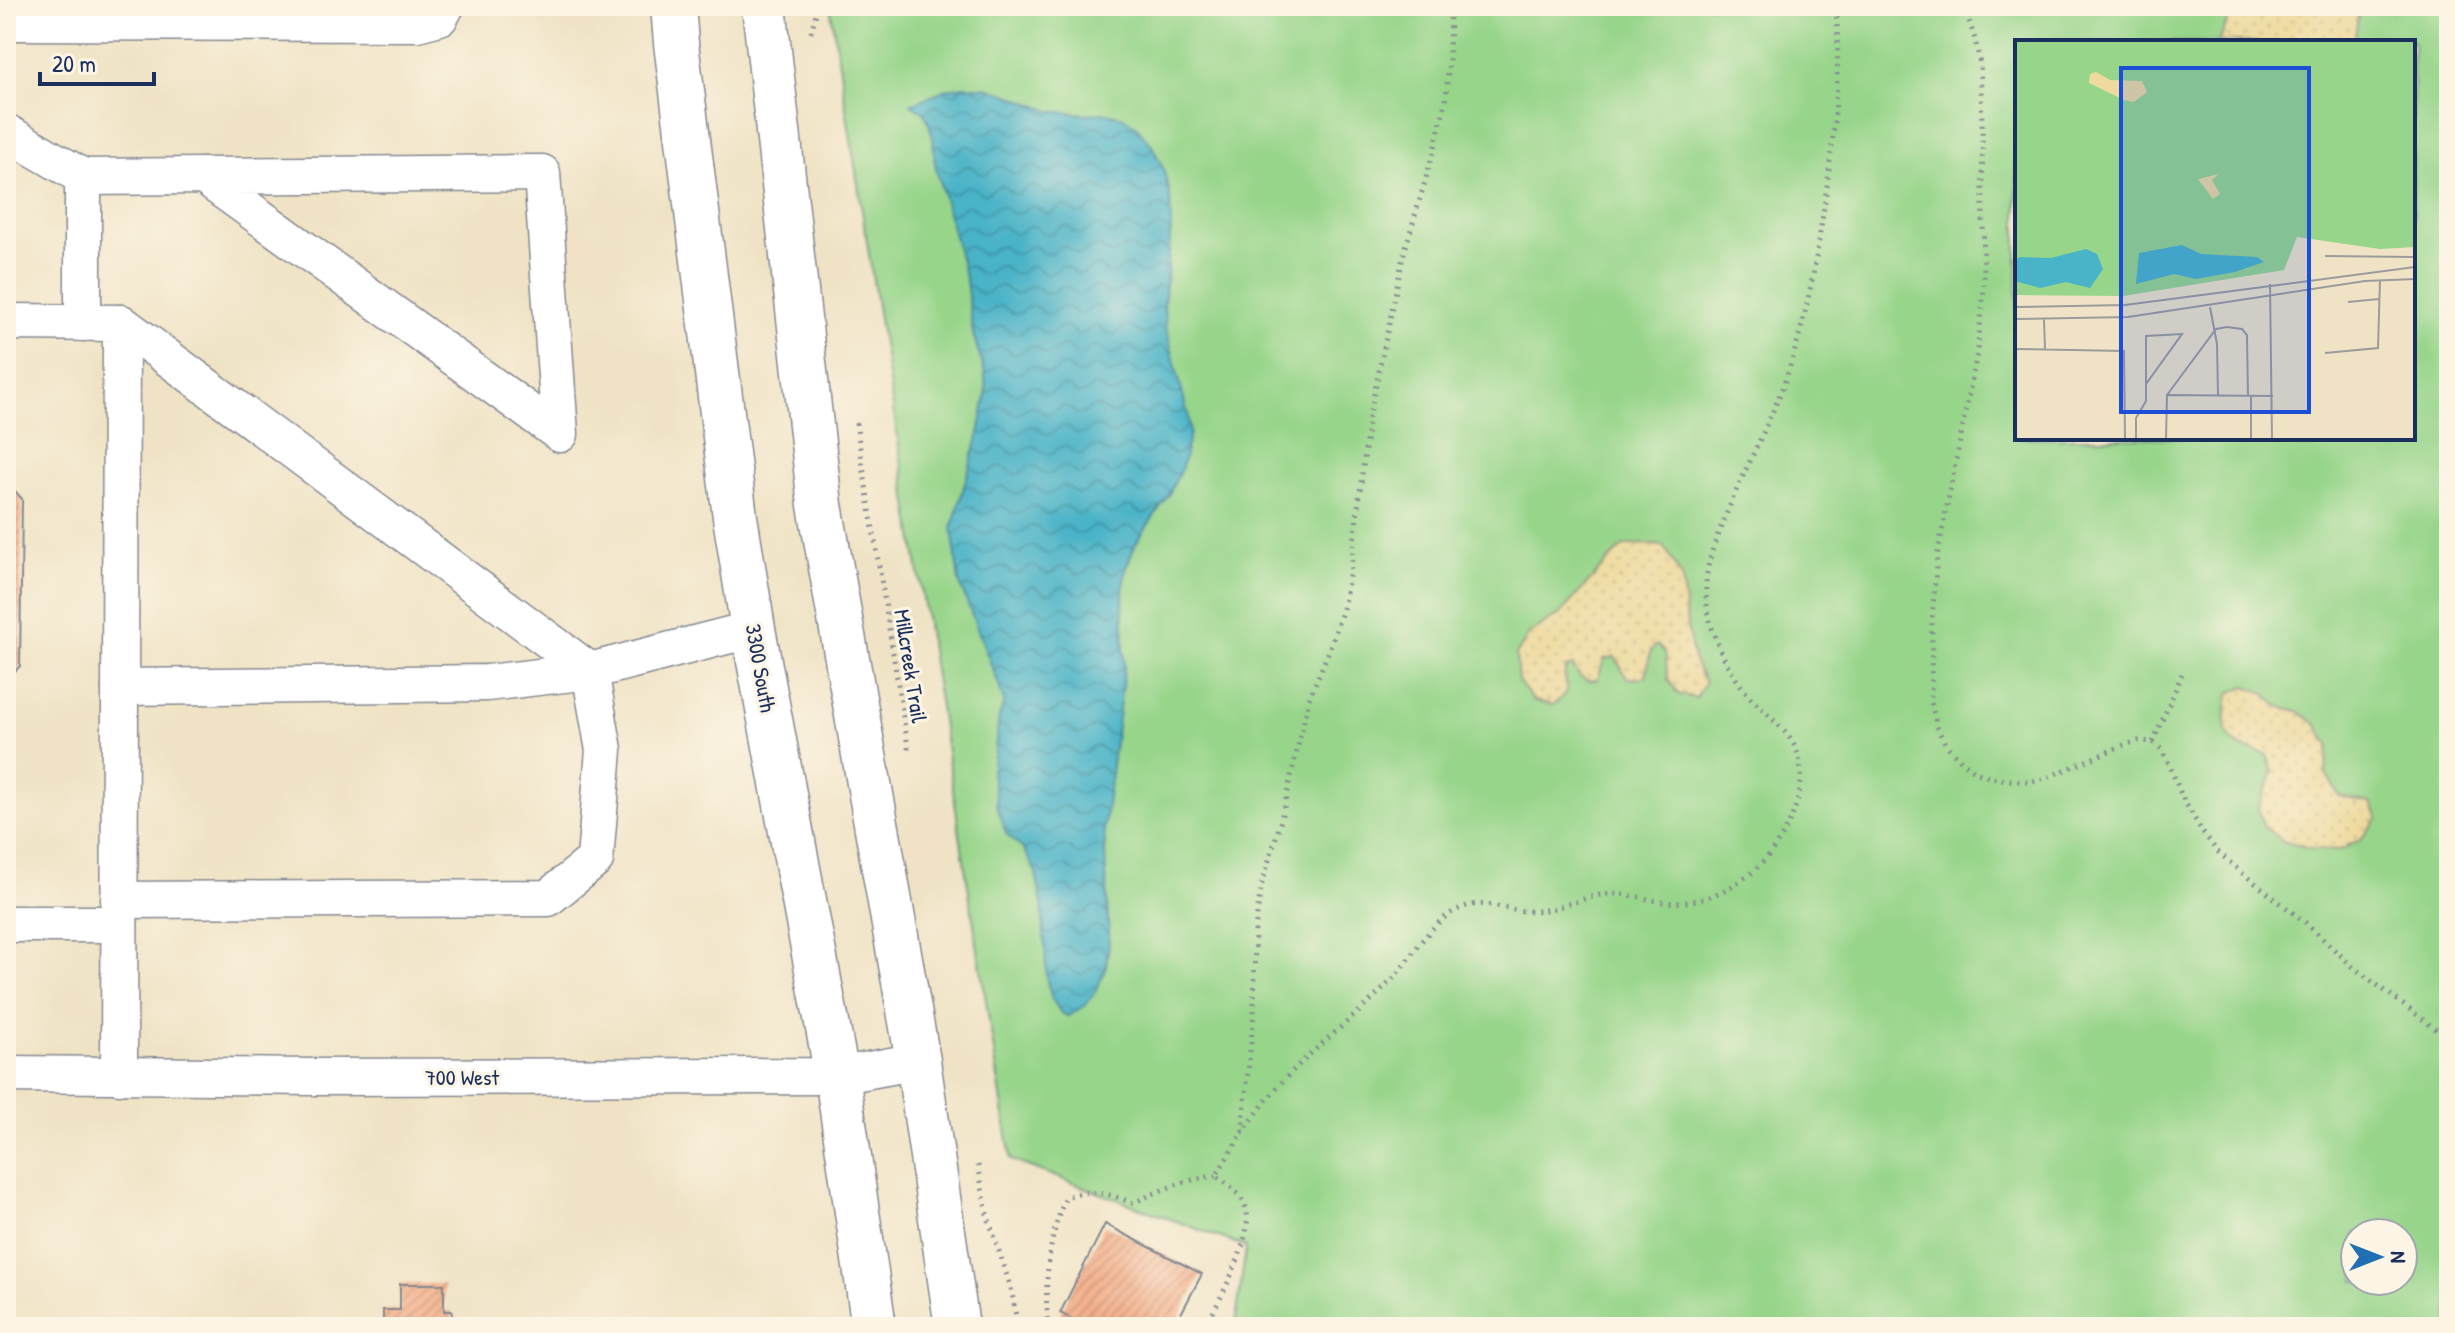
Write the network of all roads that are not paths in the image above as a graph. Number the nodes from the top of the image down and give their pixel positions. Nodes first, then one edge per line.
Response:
1 (446, 6) edge
2 (673, 6) edge
3 (764, 6) edge
4 (6, 22) edge
5 (6, 132) edge
6 (203, 176) junction
7 (83, 177) junction
8 (6, 322) edge
9 (83, 323) junction
10 (121, 323) junction
11 (753, 629) junction
12 (590, 671) junction
13 (120, 687) junction
14 (119, 912) junction
15 (6, 924) edge
16 (918, 1061) junction
17 (6, 1074) edge
18 (119, 1076) junction
19 (837, 1076) junction
20 (874, 1327) edge
21 (957, 1327) edge

1 - 4 street
2 - 11 main road, 3300 South
3 - 16 main road
5 - 7 street
6 - 6 street
6 - 7 street
7 - 9 street
8 - 9 street
9 - 10 street
10 - 12 street
10 - 13 street
11 - 12 street
11 - 19 main road, 3300 South
12 - 13 street
12 - 14 street
13 - 14 street
14 - 15 street
14 - 18 street
16 - 19 street, 700 West
16 - 21 main road
17 - 18 street, 700 West
18 - 19 street, 700 West
19 - 20 main road, 3300 South

